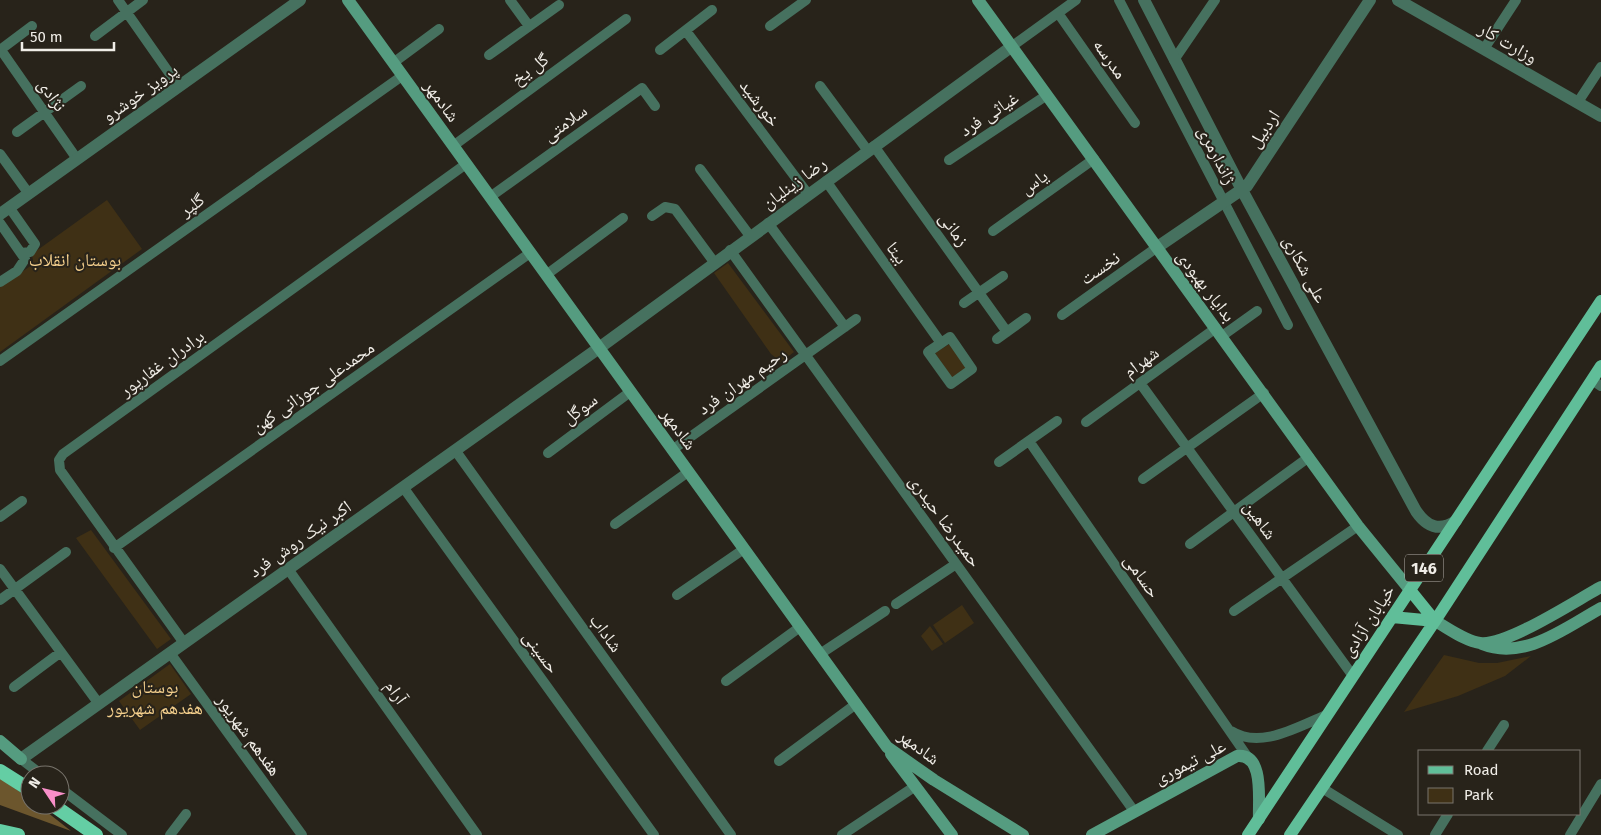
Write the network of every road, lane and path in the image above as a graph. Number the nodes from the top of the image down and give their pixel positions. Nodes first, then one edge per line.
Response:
1 (118, 0) edge
2 (143, 0) edge
3 (300, 0) edge
4 (348, 0) edge
5 (510, 0) edge
6 (806, 0) edge
7 (978, 0) edge
8 (1076, 0) edge
9 (1119, 0) edge
10 (1144, 0) edge
11 (1215, 0) edge
12 (1370, 0) edge
13 (1398, 0) edge
14 (1516, 0) edge
15 (559, 5) dead end
16 (712, 10) dead end
17 (127, 12) junction
18 (1058, 13) junction
19 (626, 19) dead end
20 (32, 26) dead end
21 (529, 26) junction
22 (770, 26) dead end
23 (439, 29) dead end
24 (686, 31) junction
25 (94, 36) dead end
26 (1011, 47) junction
27 (1484, 49) junction
28 (0, 50) edge
29 (660, 50) dead end
30 (489, 55) dead end
31 (1174, 60) junction
32 (393, 63) junction
33 (1601, 67) edge
34 (402, 76) junction
35 (81, 86) dead end
36 (820, 86) dead end
37 (179, 87) junction
38 (1047, 95) junction
39 (1578, 102) junction
40 (655, 106) dead end
41 (44, 112) junction
42 (1601, 116) edge
43 (1135, 123) dead end
44 (17, 132) dead end
45 (453, 146) junction
46 (871, 148) junction
47 (0, 154) edge
48 (77, 159) junction
49 (1094, 159) junction
50 (949, 160) dead end
51 (466, 164) junction
52 (700, 169) dead end
53 (826, 182) junction
54 (1242, 190) junction
55 (29, 194) junction
56 (808, 194) junction
57 (490, 197) junction
58 (1223, 203) junction
59 (5, 211) edge
60 (652, 216) dead end
61 (623, 218) dead end
62 (0, 223) edge
63 (768, 223) junction
64 (993, 231) dead end
65 (750, 236) junction
66 (1156, 248) junction
67 (730, 250) junction
68 (530, 253) junction
69 (23, 256) junction
70 (714, 262) junction
71 (546, 274) junction
72 (1003, 276) dead end
73 (0, 282) edge
74 (979, 293) junction
75 (1601, 301) edge
76 (964, 303) dead end
77 (1257, 311) dead end
78 (1062, 315) dead end
79 (1026, 318) dead end
80 (856, 320) dead end
81 (1288, 325) dead end
82 (845, 328) junction
83 (1007, 332) junction
84 (1219, 332) junction
85 (996, 340) dead end
86 (941, 343) junction
87 (598, 348) junction
88 (806, 355) junction
89 (0, 361) edge
90 (1601, 366) edge
91 (1140, 382) junction
92 (1597, 383) edge
93 (630, 392) junction
94 (1264, 393) junction
95 (1057, 421) dead end
96 (1086, 422) dead end
97 (1029, 441) junction
98 (1187, 448) junction
99 (455, 450) junction
100 (672, 450) junction
101 (548, 453) dead end
102 (1309, 456) junction
103 (999, 462) dead end
104 (688, 472) junction
105 (1143, 479) dead end
106 (403, 487) junction
107 (22, 501) dead end
108 (1234, 512) junction
109 (0, 517) edge
110 (1456, 521) junction
111 (615, 524) dead end
112 (1358, 526) junction
113 (1190, 544) dead end
114 (114, 548) junction
115 (744, 550) junction
116 (66, 552) dead end
117 (956, 564) junction
118 (0, 569) edge
119 (288, 569) junction
120 (1282, 578) junction
121 (1601, 587) edge
122 (15, 590) junction
123 (1410, 590) junction
124 (677, 595) dead end
125 (0, 600) edge
126 (896, 604) dead end
127 (1601, 608) edge
128 (885, 611) dead end
129 (1234, 611) dead end
130 (1392, 617) junction
131 (1435, 621) junction
132 (800, 627) junction
133 (184, 643) junction
134 (1480, 643) junction
135 (61, 652) junction
136 (170, 653) junction
137 (820, 654) junction
138 (1353, 676) junction
139 (726, 681) dead end
140 (14, 687) dead end
141 (99, 704) junction
142 (856, 704) junction
143 (1327, 715) junction
144 (1504, 725) dead end
145 (1229, 730) junction
146 (0, 741) edge
147 (887, 748) junction
148 (0, 749) edge
149 (1488, 750) edge
150 (1247, 756) junction
151 (21, 759) junction
152 (778, 760) dead end
153 (29, 765) edge
154 (0, 771) edge
155 (20, 784) edge
156 (1601, 784) edge
157 (914, 787) junction
158 (1322, 788) junction
159 (70, 796) edge
160 (1598, 796) edge
161 (1134, 811) junction
162 (186, 814) dead end
163 (67, 815) edge
164 (1447, 815) edge
165 (1258, 819) junction
166 (0, 830) edge
167 (18, 835) edge
168 (96, 835) edge
169 (122, 835) edge
170 (170, 835) edge
171 (302, 835) edge
172 (477, 835) edge
173 (654, 835) edge
174 (731, 835) edge
175 (842, 835) edge
176 (952, 835) edge
177 (1023, 835) edge
178 (1092, 835) edge
179 (1248, 835) edge
180 (1290, 835) edge
181 (1398, 835) edge
182 (1435, 835) edge
183 (1570, 835) edge

1 - 17 street
2 - 17 street
3 - 37 street, پرویز خوشرو
4 - 32 main road, شادمهر
5 - 21 street
6 - 22 street
7 - 26 main road, بدایار بهبودی
8 - 18 street
9 - 58 street, ژاندارمری
10 - 31 street, علی شکاری
11 - 31 street
12 - 54 street, اردبیل
13 - 27 street, وزارت کار
14 - 27 street
15 - 21 street
16 - 24 street
17 - 25 street
17 - 37 street
18 - 26 street
18 - 43 street, مدرسه
19 - 45 street, گل یخ
20 - 28 street
21 - 30 street
23 - 32 street
24 - 29 street
24 - 56 street, خورشید
26 - 38 main road, بدایار بهبودی
26 - 46 street, رضا زینلیان
27 - 39 street, وزارت کار
28 - 41 street, نژادی
31 - 54 street, علی شکاری
32 - 34 main road, شادمهر
33 - 39 street
34 - 45 main road, شادمهر
34 - 89 street, گلپر
35 - 41 street
36 - 46 street
37 - 48 street, پرویز خوشرو
38 - 49 main road, بدایار بهبودی
38 - 50 street, غیاثی فرد
39 - 42 street, وزارت کار
40 - 57 street, سلامتی
41 - 44 street
41 - 48 street, نژادی
45 - 51 main road, شادمهر
46 - 53 street, رضا زینلیان
46 - 74 street, زمانی
47 - 55 street
48 - 55 street, پرویز خوشرو
49 - 64 street, یاس
49 - 66 main road, بدایار بهبودی
51 - 57 main road, شادمهر
51 - 114 street, برادران غفارپور
52 - 65 street
53 - 56 street, رضا زینلیان
53 - 86 street, بیتا
54 - 58 street, اردبیل
54 - 110 street, علی شکاری
55 - 59 street, پرویز خوشرو
56 - 63 street, رضا زینلیان
57 - 68 main road, شادمهر
58 - 66 street, اردبیل
58 - 81 street, ژاندارمری
59 - 69 street
60 - 70 street
61 - 71 street
62 - 69 street
63 - 65 street, رضا زینلیان
63 - 82 street
65 - 67 street, رضا زینلیان
66 - 78 street, نخست
66 - 84 main road, بدایار بهبودی
67 - 70 street, رضا زینلیان
67 - 88 street, حمیدرضا حیدری
68 - 71 main road, شادمهر
68 - 114 street, محمدعلی جوزانی کهن
69 - 73 street
70 - 87 street, رضا زینلیان
71 - 87 main road, شادمهر
72 - 74 street
74 - 76 street
74 - 83 street, زمانی
75 - 110 main road, خیابان آزادی / 146
77 - 84 street, شهرام
79 - 83 street
80 - 82 street, رحیم مهران فرد
82 - 88 street, رحیم مهران فرد
83 - 85 street
84 - 91 street, شهرام
84 - 94 main road, بدایار بهبودی
86 - 86 street
87 - 93 main road, شادمهر
87 - 99 street, اکبر نیک روش فرد
88 - 100 street, رحیم مهران فرد
88 - 117 street, حمیدرضا حیدری
90 - 92 main road, 146
91 - 96 street, شهرام
91 - 98 street, شاهین
92 - 131 main road, 146
93 - 100 main road, شادمهر
93 - 101 street, سوگل
94 - 98 street
94 - 102 main road, بدایار بهبودی
95 - 97 street
97 - 103 street
97 - 145 street, حسامی
98 - 105 street
98 - 108 street, شاهین
99 - 106 street, اکبر نیک روش فرد
99 - 174 street, شاداب
100 - 104 main road, شادمهر
102 - 108 street
102 - 112 main road, بدایار بهبودی
104 - 111 street
104 - 115 main road, شادمهر
106 - 119 street, اکبر نیک روش فرد
106 - 173 street, حسینی
107 - 109 street
108 - 113 street
108 - 120 street, شاهین
110 - 123 main road, خیابان آزادی / 146
112 - 120 street
112 - 123 main road, بدایار بهبودی
114 - 133 street, برادران غفارپور
115 - 124 street
115 - 132 main road, شادمهر
116 - 122 street
117 - 126 street
117 - 161 street, حمیدرضا حیدری
118 - 122 street
119 - 133 street, اکبر نیک روش فرد
119 - 172 street, آرام
120 - 129 street
120 - 138 street, شاهین
121 - 134 main road
122 - 125 street
122 - 135 street
123 - 130 main road, خیابان آزادی / 146
123 - 131 main road
127 - 134 main road
128 - 137 street
130 - 131 main road
130 - 138 main road, خیابان آزادی / 146
131 - 134 main road
131 - 158 main road, 146
132 - 137 main road, شادمهر
132 - 139 street
133 - 136 street, اکبر نیک روش فرد
135 - 140 street
135 - 141 street
136 - 141 street, اکبر نیک روش فرد
136 - 171 street, هفدهم شهریور
137 - 142 main road, شادمهر
138 - 143 main road, خیابان آزادی / 146
141 - 151 street, اکبر نیک روش فرد
142 - 147 main road, شادمهر
142 - 152 street
143 - 145 street
143 - 165 main road, خیابان آزادی / 146
144 - 149 street
145 - 150 street, حسامی
146 - 151 main road
147 - 157 main road
147 - 177 main road, شادمهر
148 - 151 main road
150 - 161 main road, علی تیموری
150 - 165 main road, علی تیموری
151 - 153 street
154 - 155 highway
156 - 160 street
157 - 175 street
157 - 176 main road
158 - 180 main road, 146
158 - 181 street
159 - 169 street
160 - 183 street
161 - 178 main road, علی تیموری
162 - 170 street
163 - 168 highway
164 - 182 street
165 - 179 main road, خیابان آزادی / 146
166 - 167 highway

